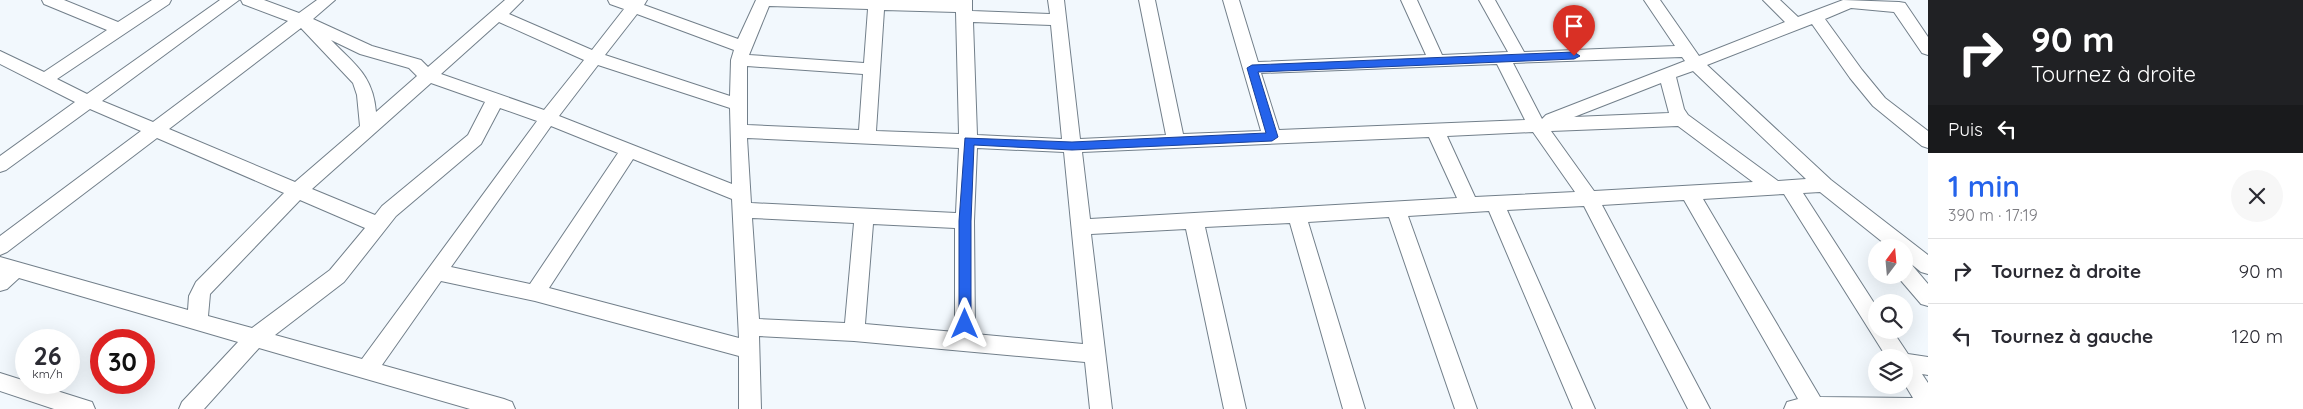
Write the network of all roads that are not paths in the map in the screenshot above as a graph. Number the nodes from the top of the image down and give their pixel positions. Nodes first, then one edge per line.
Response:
1 (50, 0) edge
2 (163, 0) edge
3 (231, 0) edge
4 (249, 0) edge
5 (327, 0) edge
6 (515, 0) edge
7 (616, 0) edge
8 (1056, 0) edge
9 (1147, 0) edge
10 (1231, 0) edge
11 (1408, 0) edge
12 (1487, 0) edge
13 (1652, 0) edge
14 (1771, 0) edge
15 (764, 1) edge
16 (1849, 1) edge
17 (637, 3) edge
18 (876, 4) junction
19 (964, 8) edge
20 (497, 15) junction
21 (1815, 16) junction
22 (1907, 18) junction
23 (301, 20) junction
24 (1058, 20) junction
25 (1928, 20) edge
26 (1796, 24) junction
27 (120, 29) junction
28 (1928, 49) edge
29 (741, 54) junction
30 (0, 57) edge
31 (1691, 57) junction
32 (595, 58) junction
33 (1510, 58) junction
34 (1437, 61) junction
35 (1252, 68) junction
36 (870, 69) junction
37 (1667, 74) junction
38 (428, 76) junction
39 (45, 80) junction
40 (495, 100) junction
41 (89, 102) junction
42 (739, 105) junction
43 (548, 118) junction
44 (1682, 119) junction
45 (1537, 125) junction
46 (369, 127) junction
47 (155, 130) junction
48 (1435, 130) junction
49 (738, 131) junction
50 (867, 136) junction
51 (1272, 137) junction
52 (968, 141) junction
53 (1928, 141) edge
54 (1176, 142) junction
55 (1072, 146) junction
56 (629, 150) junction
57 (0, 165) edge
58 (1824, 184) junction
59 (1780, 187) junction
60 (298, 190) junction
61 (1689, 192) junction
62 (1589, 198) junction
63 (1842, 198) junction
64 (741, 202) junction
65 (1495, 204) junction
66 (1469, 205) junction
67 (1396, 209) junction
68 (1297, 215) junction
69 (864, 216) junction
70 (965, 221) junction
71 (1194, 221) junction
72 (378, 225) junction
73 (1081, 227) junction
74 (1876, 239) edge
75 (0, 247) edge
76 (1928, 266) edge
77 (437, 272) junction
78 (5, 273) edge
79 (1913, 280) edge
80 (535, 292) junction
81 (1928, 298) edge
82 (1868, 312) edge
83 (197, 321) junction
84 (749, 327) junction
85 (854, 332) junction
86 (255, 338) junction
87 (965, 342) junction
88 (749, 350) junction
89 (1095, 354) junction
90 (1913, 365) edge
91 (1928, 366) edge
92 (366, 370) junction
93 (1913, 379) edge
94 (0, 382) edge
95 (1804, 408) edge
96 (1927, 408) edge
97 (84, 409) edge
98 (190, 409) edge
99 (504, 409) edge
100 (750, 409) edge
101 (1100, 409) edge
102 (1235, 409) edge
103 (1354, 409) edge
104 (1466, 409) edge
105 (1584, 409) edge
106 (1699, 409) edge

1 - 27 street
2 - 27 street
3 - 41 street
4 - 23 street
5 - 23 street
6 - 20 street
7 - 17 street
8 - 24 street
9 - 54 street
10 - 35 street
11 - 34 street
12 - 33 street
13 - 31 street
14 - 26 street
15 - 18 street
15 - 29 street
16 - 21 street
16 - 22 street
17 - 29 street
17 - 32 street
18 - 19 street
18 - 36 street
19 - 24 street
19 - 52 street
20 - 32 street
20 - 38 street
21 - 26 street
21 - 53 street
22 - 25 street
22 - 28 street
23 - 38 street
23 - 46 street
23 - 47 street
24 - 55 street
26 - 31 street
27 - 39 street
29 - 36 street
29 - 42 street
30 - 39 street
31 - 33 street
31 - 37 street
31 - 58 street
32 - 42 street
32 - 43 street
33 - 34 street
33 - 45 street
34 - 35 street
35 - 51 street
36 - 50 street
37 - 44 street
37 - 45 street
38 - 40 street
38 - 46 street
39 - 41 street
40 - 43 street
40 - 72 street
41 - 47 street
41 - 57 street
42 - 49 street
43 - 56 street
43 - 77 street
44 - 45 street
44 - 59 street
45 - 48 street
45 - 62 street
46 - 60 street
47 - 60 street
47 - 75 street
48 - 51 street
48 - 66 street
49 - 50 street
49 - 64 street
50 - 52 street
51 - 54 street
52 - 55 street
52 - 70 street
54 - 55 street
55 - 73 street
56 - 64 street
56 - 80 street
58 - 59 street
58 - 63 street
59 - 61 street
59 - 82 street
60 - 72 street
60 - 83 street
61 - 62 street
61 - 95 street
62 - 65 street
62 - 106 street
63 - 74 street
63 - 76 street
64 - 69 street
64 - 84 street
65 - 66 street
65 - 105 street
66 - 67 street
67 - 68 street
67 - 104 street
68 - 71 street
68 - 103 street
69 - 70 street
69 - 85 street
70 - 87 street
71 - 73 street
71 - 102 street
72 - 86 street
73 - 89 street
77 - 80 street
77 - 92 street
78 - 83 street
79 - 81 street
80 - 88 street
83 - 86 street
84 - 85 street
84 - 88 street
85 - 87 street
86 - 92 street
86 - 98 street
87 - 89 street
88 - 100 street
89 - 101 street
90 - 91 street
92 - 99 street
93 - 96 street
94 - 97 street
95 - 96 street

